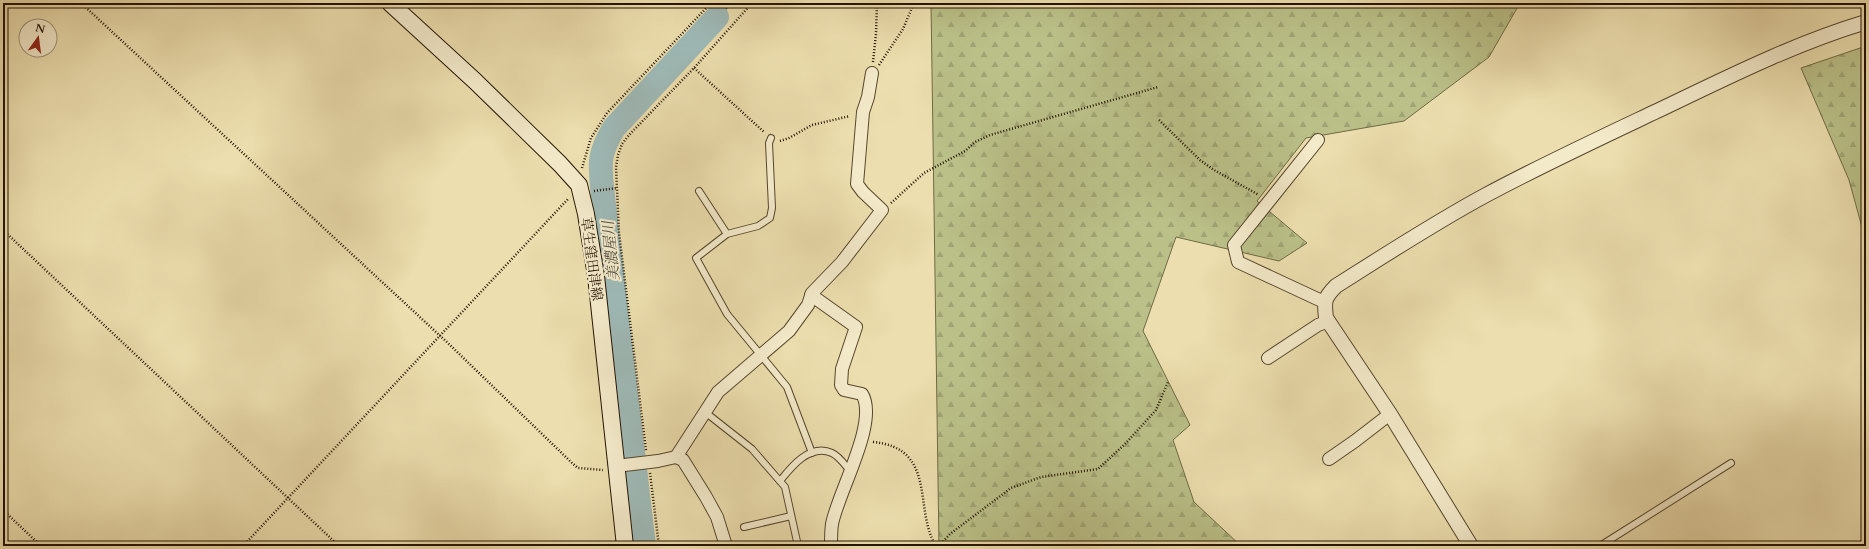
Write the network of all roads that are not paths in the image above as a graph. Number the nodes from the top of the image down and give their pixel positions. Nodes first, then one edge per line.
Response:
1 (390, 3) edge
2 (1866, 22) edge
3 (872, 73) road end
4 (771, 138) road end
5 (1318, 140) dead end
6 (699, 191) dead end
7 (727, 234) junction
8 (811, 295) junction
9 (1324, 302) junction
10 (1329, 321) junction
11 (761, 355) junction
12 (1268, 358) dead end
13 (704, 412) junction
14 (1390, 414) junction
15 (812, 453) junction
16 (676, 457) junction
17 (1329, 459) dead end
18 (1732, 463) dead end
19 (616, 468) junction
20 (850, 471) junction
21 (780, 481) junction
22 (791, 516) junction
23 (744, 527) dead end
24 (625, 546) edge
25 (726, 546) edge
26 (798, 546) edge
27 (831, 546) edge
28 (1471, 546) edge
29 (1600, 546) edge

1 - 19 main road, 草生窪田津線
2 - 9 street
3 - 8 street
4 - 7 lane
5 - 9 street
6 - 7 lane
7 - 11 lane
8 - 11 street
8 - 20 street
9 - 10 street
10 - 12 street
10 - 14 street
11 - 13 street
11 - 15 lane
13 - 16 street
13 - 21 lane
14 - 17 street
14 - 28 street
15 - 20 lane
15 - 21 lane
16 - 19 street
16 - 25 street
18 - 29 lane
19 - 24 main road, 草生窪田津線
20 - 27 street
21 - 22 lane
22 - 23 lane
22 - 26 lane

